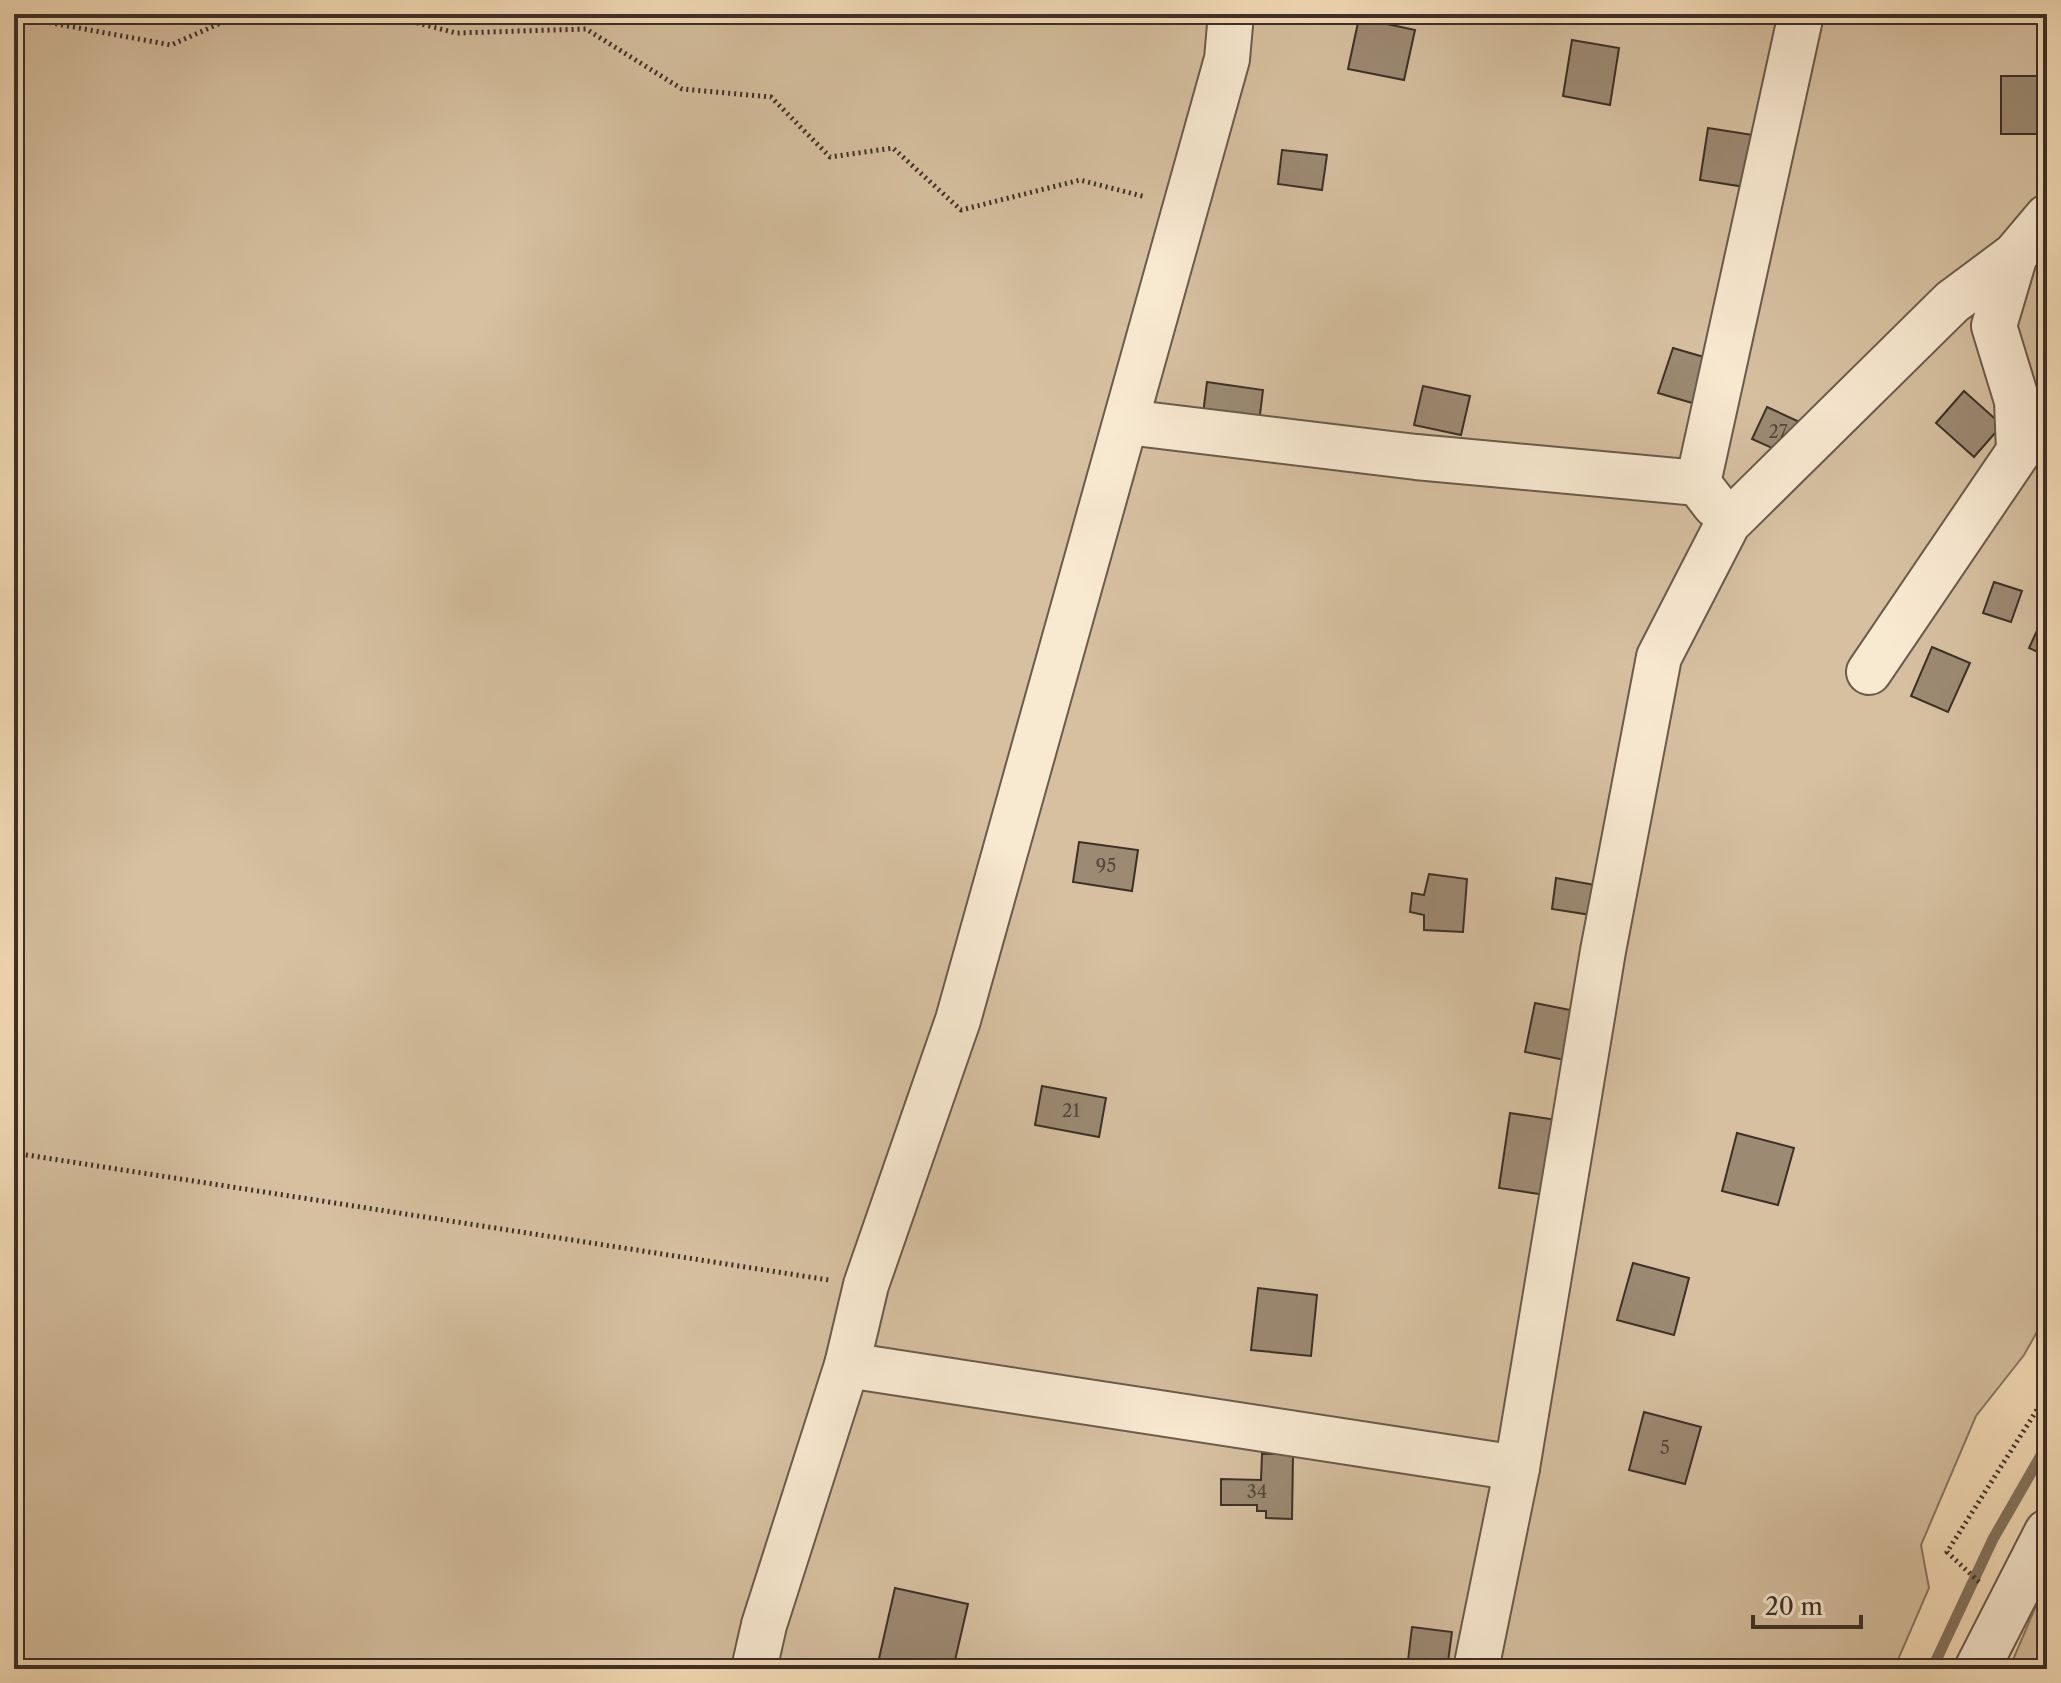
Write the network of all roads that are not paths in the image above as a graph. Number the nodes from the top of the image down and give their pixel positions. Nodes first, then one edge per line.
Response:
1 (1231, 14) edge
2 (1801, 14) edge
3 (2047, 217) edge
4 (2015, 255) junction
5 (1127, 422) junction
6 (1698, 483) junction
7 (1728, 523) junction
8 (1869, 672) dead end
9 (847, 1365) junction
10 (1517, 1468) junction
11 (2047, 1532) edge
12 (754, 1669) edge
13 (1476, 1669) edge
14 (1977, 1669) edge

1 - 5 lane
2 - 6 lane
3 - 4 lane
4 - 7 lane
4 - 8 lane
5 - 6 lane
5 - 9 lane
6 - 7 lane
7 - 10 lane
9 - 10 lane
9 - 12 lane
10 - 13 lane
11 - 14 lane

